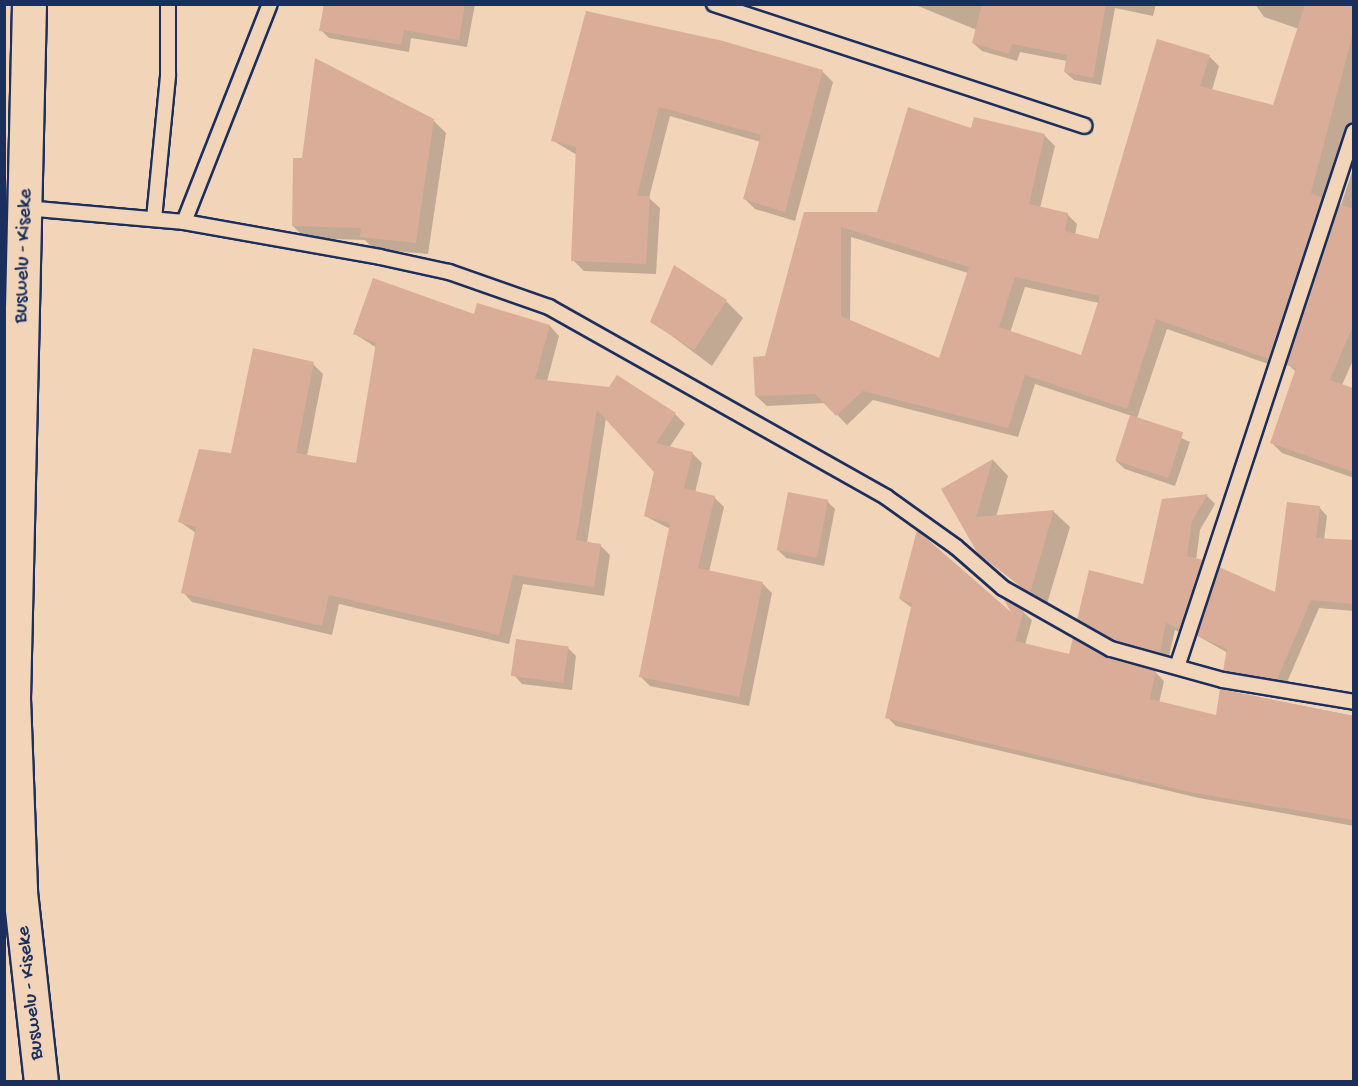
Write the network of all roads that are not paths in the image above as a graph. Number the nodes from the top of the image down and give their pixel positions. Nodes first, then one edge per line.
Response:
1 (29, 4) edge
2 (168, 4) edge
3 (270, 4) edge
4 (714, 4) edge
5 (1084, 126) dead end
6 (1353, 131) edge
7 (26, 208) junction
8 (154, 219) junction
9 (184, 222) junction
10 (1177, 667) junction
11 (1353, 702) edge
12 (41, 1082) edge

1 - 7 main road, Buswelu - Kiseke
2 - 8 lane
3 - 9 lane
4 - 5 lane
6 - 10 lane
7 - 8 lane
7 - 12 main road, Buswelu - Kiseke
8 - 9 lane
9 - 10 lane
10 - 11 lane

